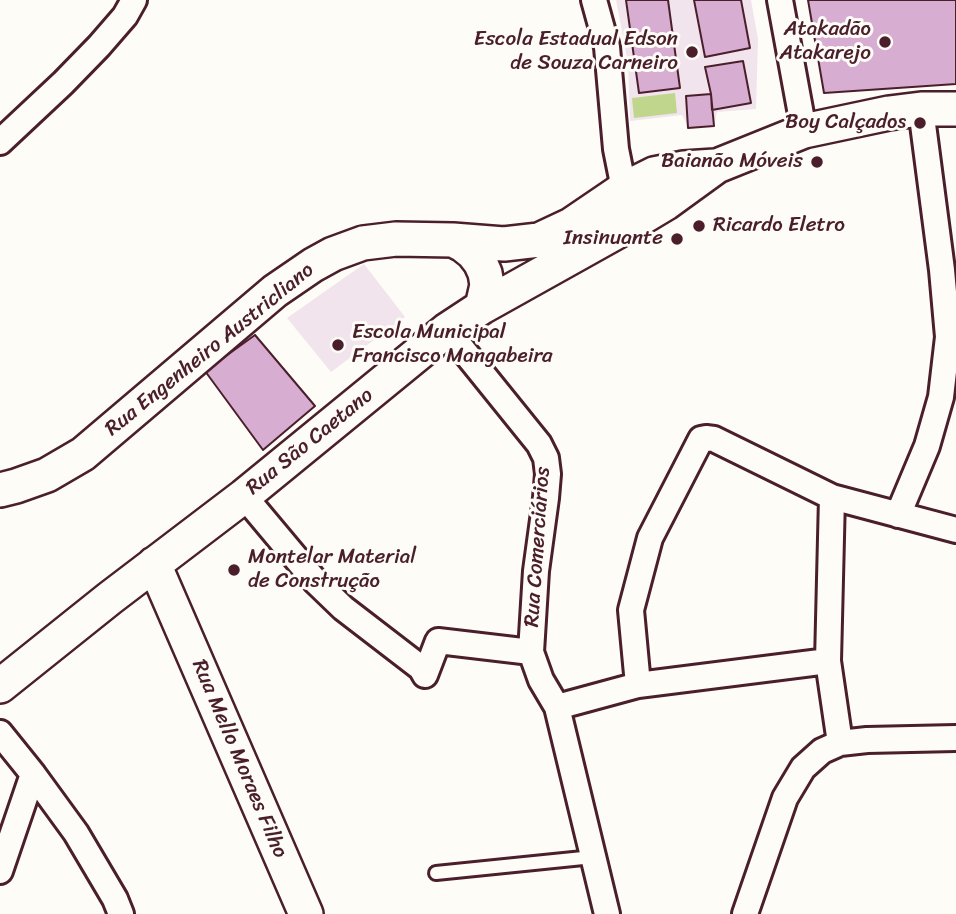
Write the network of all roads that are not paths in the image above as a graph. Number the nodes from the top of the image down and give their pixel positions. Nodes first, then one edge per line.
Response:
1 (134, 0) edge
2 (594, 0) edge
3 (780, 0) edge
4 (956, 109) edge
5 (921, 110) junction
6 (804, 131) junction
7 (0, 142) edge
8 (717, 166) junction
9 (624, 189) junction
10 (636, 221) junction
11 (453, 240) junction
12 (482, 307) junction
13 (447, 330) junction
14 (952, 338) edge
15 (0, 490) edge
16 (244, 496) junction
17 (832, 497) junction
18 (898, 515) junction
19 (956, 530) edge
20 (144, 572) junction
21 (531, 652) junction
22 (828, 661) junction
23 (638, 685) junction
24 (0, 686) edge
25 (557, 708) junction
26 (0, 733) edge
27 (956, 738) edge
28 (840, 743) junction
29 (33, 774) junction
30 (593, 857) junction
31 (0, 871) edge
32 (436, 873) dead end
33 (121, 914) edge
34 (306, 914) edge
35 (607, 914) edge
36 (745, 914) edge

1 - 7 street
2 - 9 street
3 - 6 street
4 - 5 main road
5 - 6 main road
5 - 14 street
6 - 8 main road
8 - 9 main road, Rua Engenheiro Austricliano
8 - 10 main road, Rua São Caetano
9 - 10 street
9 - 11 main road, Rua Engenheiro Austricliano
10 - 12 main road, Rua São Caetano
11 - 12 main road
11 - 15 main road, Rua Engenheiro Austricliano
12 - 13 main road, Rua São Caetano
13 - 16 main road, Rua São Caetano
13 - 21 street, Rua Comerciários
14 - 18 street
16 - 20 main road, Rua São Caetano
16 - 21 street
17 - 18 street
17 - 22 street
17 - 23 street
18 - 19 street
20 - 24 main road, Rua São Caetano
20 - 34 main road, Rua Mello Moraes Filho
21 - 25 street, Rua Comerciários
22 - 23 street
22 - 28 street
23 - 25 street
25 - 30 street, Rua Comerciários
26 - 29 street
27 - 28 street
28 - 36 street
29 - 31 street
29 - 33 street
30 - 32 lane
30 - 35 street, Rua Comerciários

